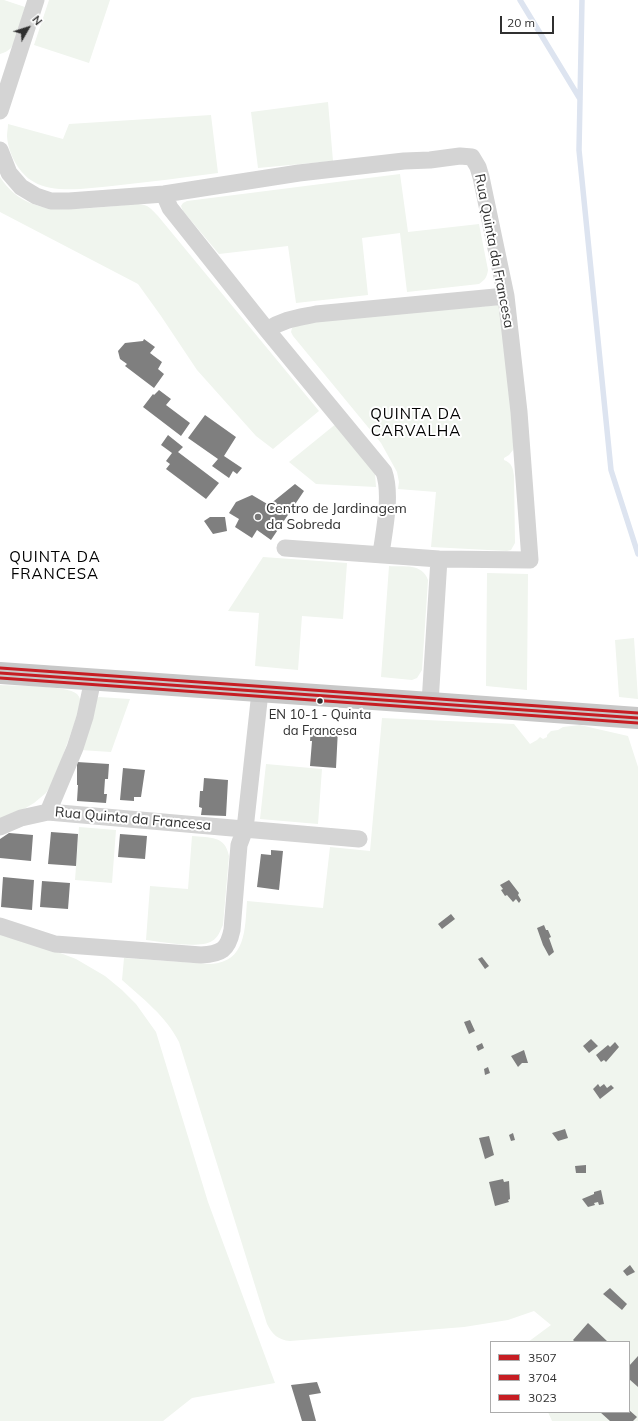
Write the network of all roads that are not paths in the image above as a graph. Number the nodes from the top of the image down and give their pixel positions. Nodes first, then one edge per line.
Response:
1 (36, 0) edge
2 (7, 70) edge
3 (0, 111) edge
4 (0, 150) edge
5 (164, 194) junction
6 (506, 296) junction
7 (267, 330) junction
8 (286, 548) dead end
9 (381, 554) junction
10 (439, 559) junction
11 (0, 673) edge
12 (93, 679) junction
13 (260, 692) junction
14 (430, 702) junction
15 (638, 718) edge
16 (48, 812) junction
17 (0, 827) edge
18 (245, 829) junction
19 (359, 838) dead end
20 (0, 926) edge

1 - 2 street
2 - 3 street
4 - 5 street, Rua Quinta da Francesa
5 - 6 street, Rua Quinta da Francesa
5 - 7 street
6 - 7 street
6 - 10 street, Rua Quinta da Francesa
7 - 9 street
8 - 9 street
9 - 10 street
10 - 14 street
11 - 12 main road
12 - 13 main road
12 - 16 street
13 - 14 main road
13 - 18 street
14 - 15 main road
16 - 17 street, Rua Quinta da Francesa
16 - 18 street, Rua Quinta da Francesa
18 - 19 street, Rua Quinta da Francesa
18 - 20 street

